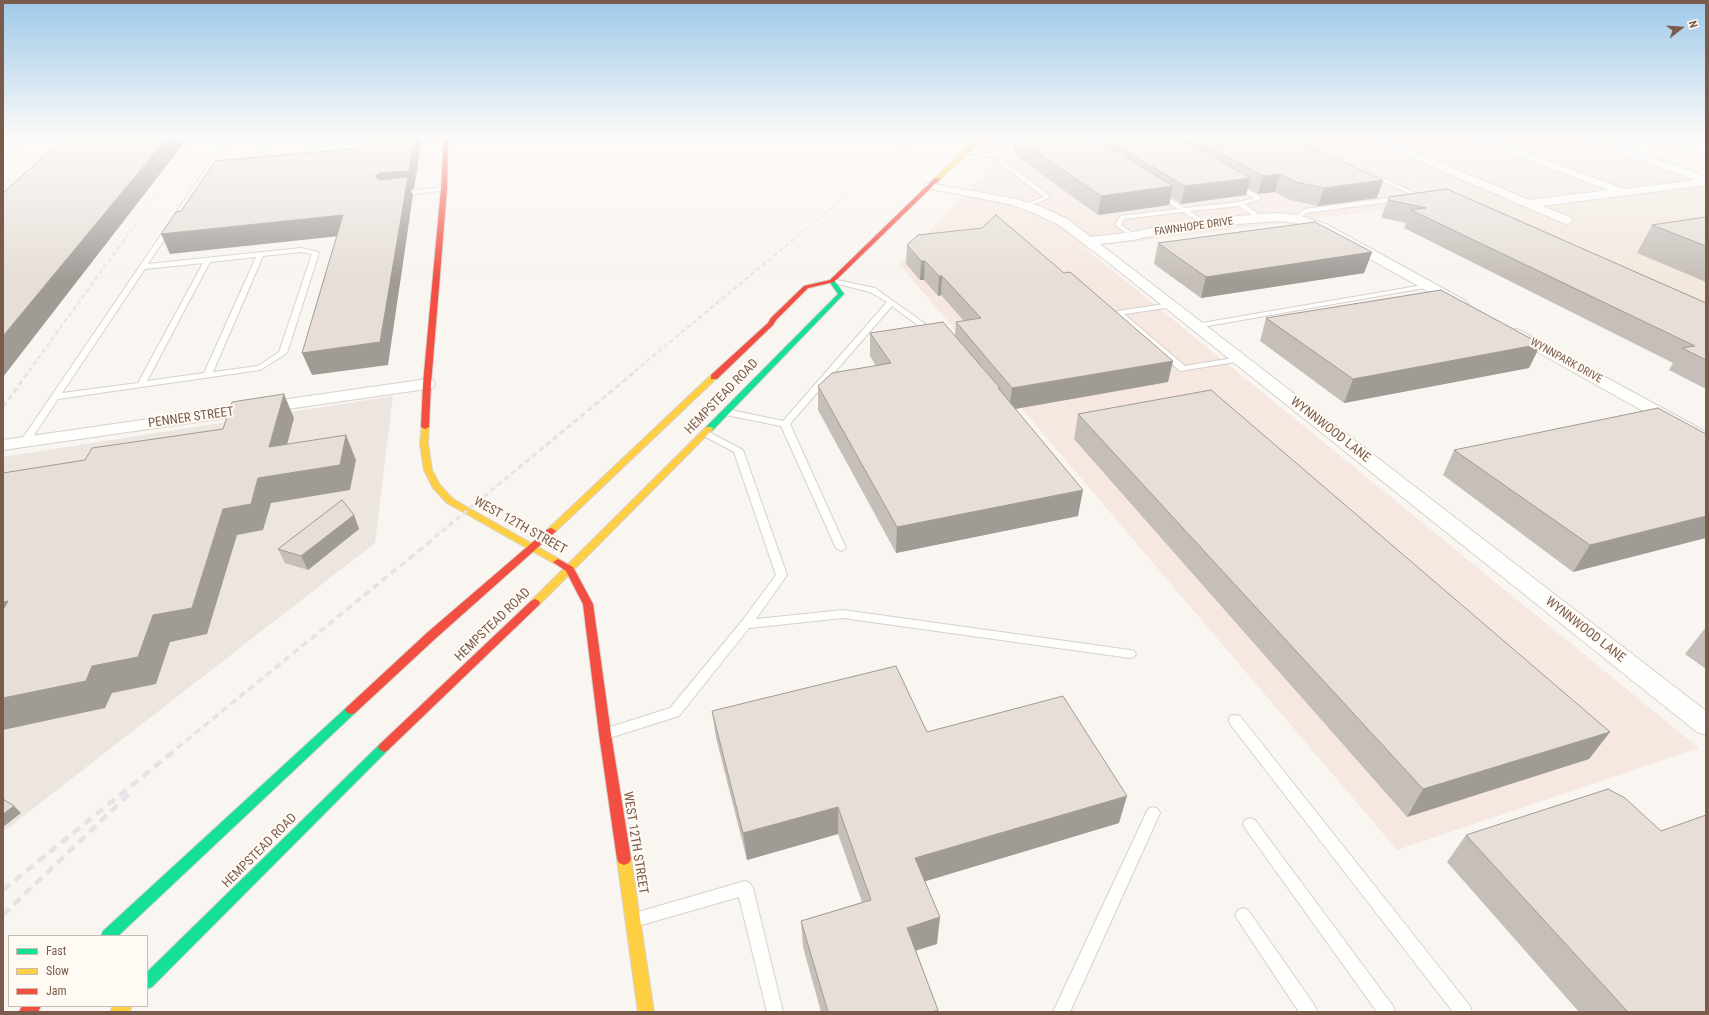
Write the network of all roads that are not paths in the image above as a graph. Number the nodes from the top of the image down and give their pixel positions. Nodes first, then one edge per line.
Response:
1 (201, 185) edge
2 (444, 185) edge
3 (1033, 185) edge
4 (1236, 185) edge
5 (1396, 185) edge
6 (1484, 185) edge
7 (1605, 185) edge
8 (1677, 185) edge
9 (930, 186) joint
10 (444, 189) junction
11 (1151, 190) edge
12 (1623, 192) junction
13 (393, 194) edge
14 (1240, 204) junction
15 (1528, 204) junction
16 (1028, 206) junction
17 (1183, 210) junction
18 (1260, 218) junction
19 (1298, 219) junction
20 (1566, 220) dead end
21 (1206, 224) junction
22 (1133, 236) junction
23 (1090, 241) junction
24 (260, 254) junction
25 (208, 260) junction
26 (143, 267) junction
27 (832, 281) junction
28 (1429, 286) junction
29 (891, 302) junction
30 (1170, 305) junction
31 (1472, 310) edge
32 (1196, 326) junction
33 (1507, 329) edge
34 (942, 339) edge
35 (1239, 359) junction
36 (208, 376) junction
37 (427, 384) junction
38 (142, 385) junction
39 (55, 397) junction
40 (726, 412) junction
41 (785, 424) junction
42 (705, 433) junction
43 (1706, 439) edge
44 (25, 442) junction
45 (3, 445) edge
46 (534, 547) junction
47 (842, 548) dead end
48 (570, 569) junction
49 (746, 624) junction
50 (1130, 654) dead end
51 (1235, 720) dead end
52 (1706, 725) edge
53 (604, 734) junction
54 (1153, 813) dead end
55 (1250, 824) dead end
56 (1243, 915) dead end
57 (634, 921) junction
58 (109, 935) edge
59 (148, 981) edge
60 (646, 1012) edge
61 (775, 1012) edge
62 (1061, 1012) edge
63 (1309, 1012) edge
64 (1387, 1012) edge
65 (1464, 1012) edge

1 - 26 lane
2 - 10 main road, WEST 12TH STREET
3 - 16 lane
4 - 14 lane
5 - 19 lane
6 - 15 street
7 - 12 street
8 - 12 street
9 - 16 street, WYNNWOOD LANE
9 - 27 main road
10 - 13 lane
10 - 37 main road, WEST 12TH STREET
11 - 17 lane
12 - 15 street
14 - 17 lane
14 - 18 lane
15 - 20 street
16 - 23 street, WYNNWOOD LANE
17 - 21 lane
17 - 22 lane
18 - 19 street, FAWNHOPE DRIVE
18 - 21 street, FAWNHOPE DRIVE
19 - 28 street
21 - 22 street, FAWNHOPE DRIVE
22 - 23 street, FAWNHOPE DRIVE
23 - 30 street, WYNNWOOD LANE
24 - 25 lane
24 - 36 lane
24 - 36 lane
25 - 26 lane
25 - 38 lane
26 - 39 lane
27 - 29 lane
27 - 40 main road, HEMPSTEAD ROAD
27 - 46 main road, HEMPSTEAD ROAD
28 - 31 street
28 - 32 lane
29 - 34 lane
29 - 41 lane
30 - 32 street, WYNNWOOD LANE
30 - 35 lane
32 - 35 street, WYNNWOOD LANE
33 - 43 street, WYNNPARK DRIVE
35 - 52 street, WYNNWOOD LANE
36 - 38 lane
37 - 44 street, PENNER STREET
37 - 46 main road, WEST 12TH STREET
38 - 39 lane
39 - 44 lane
40 - 41 lane
40 - 42 main road, HEMPSTEAD ROAD
41 - 47 lane
42 - 48 main road, HEMPSTEAD ROAD
42 - 49 lane
44 - 45 street, PENNER STREET
46 - 48 main road, WEST 12TH STREET
46 - 58 main road, HEMPSTEAD ROAD
48 - 53 main road, WEST 12TH STREET
48 - 59 main road, HEMPSTEAD ROAD
49 - 50 lane
49 - 53 lane
51 - 65 lane
53 - 57 main road, WEST 12TH STREET
54 - 62 lane
55 - 64 lane
56 - 63 lane
57 - 60 main road, WEST 12TH STREET
57 - 61 lane

